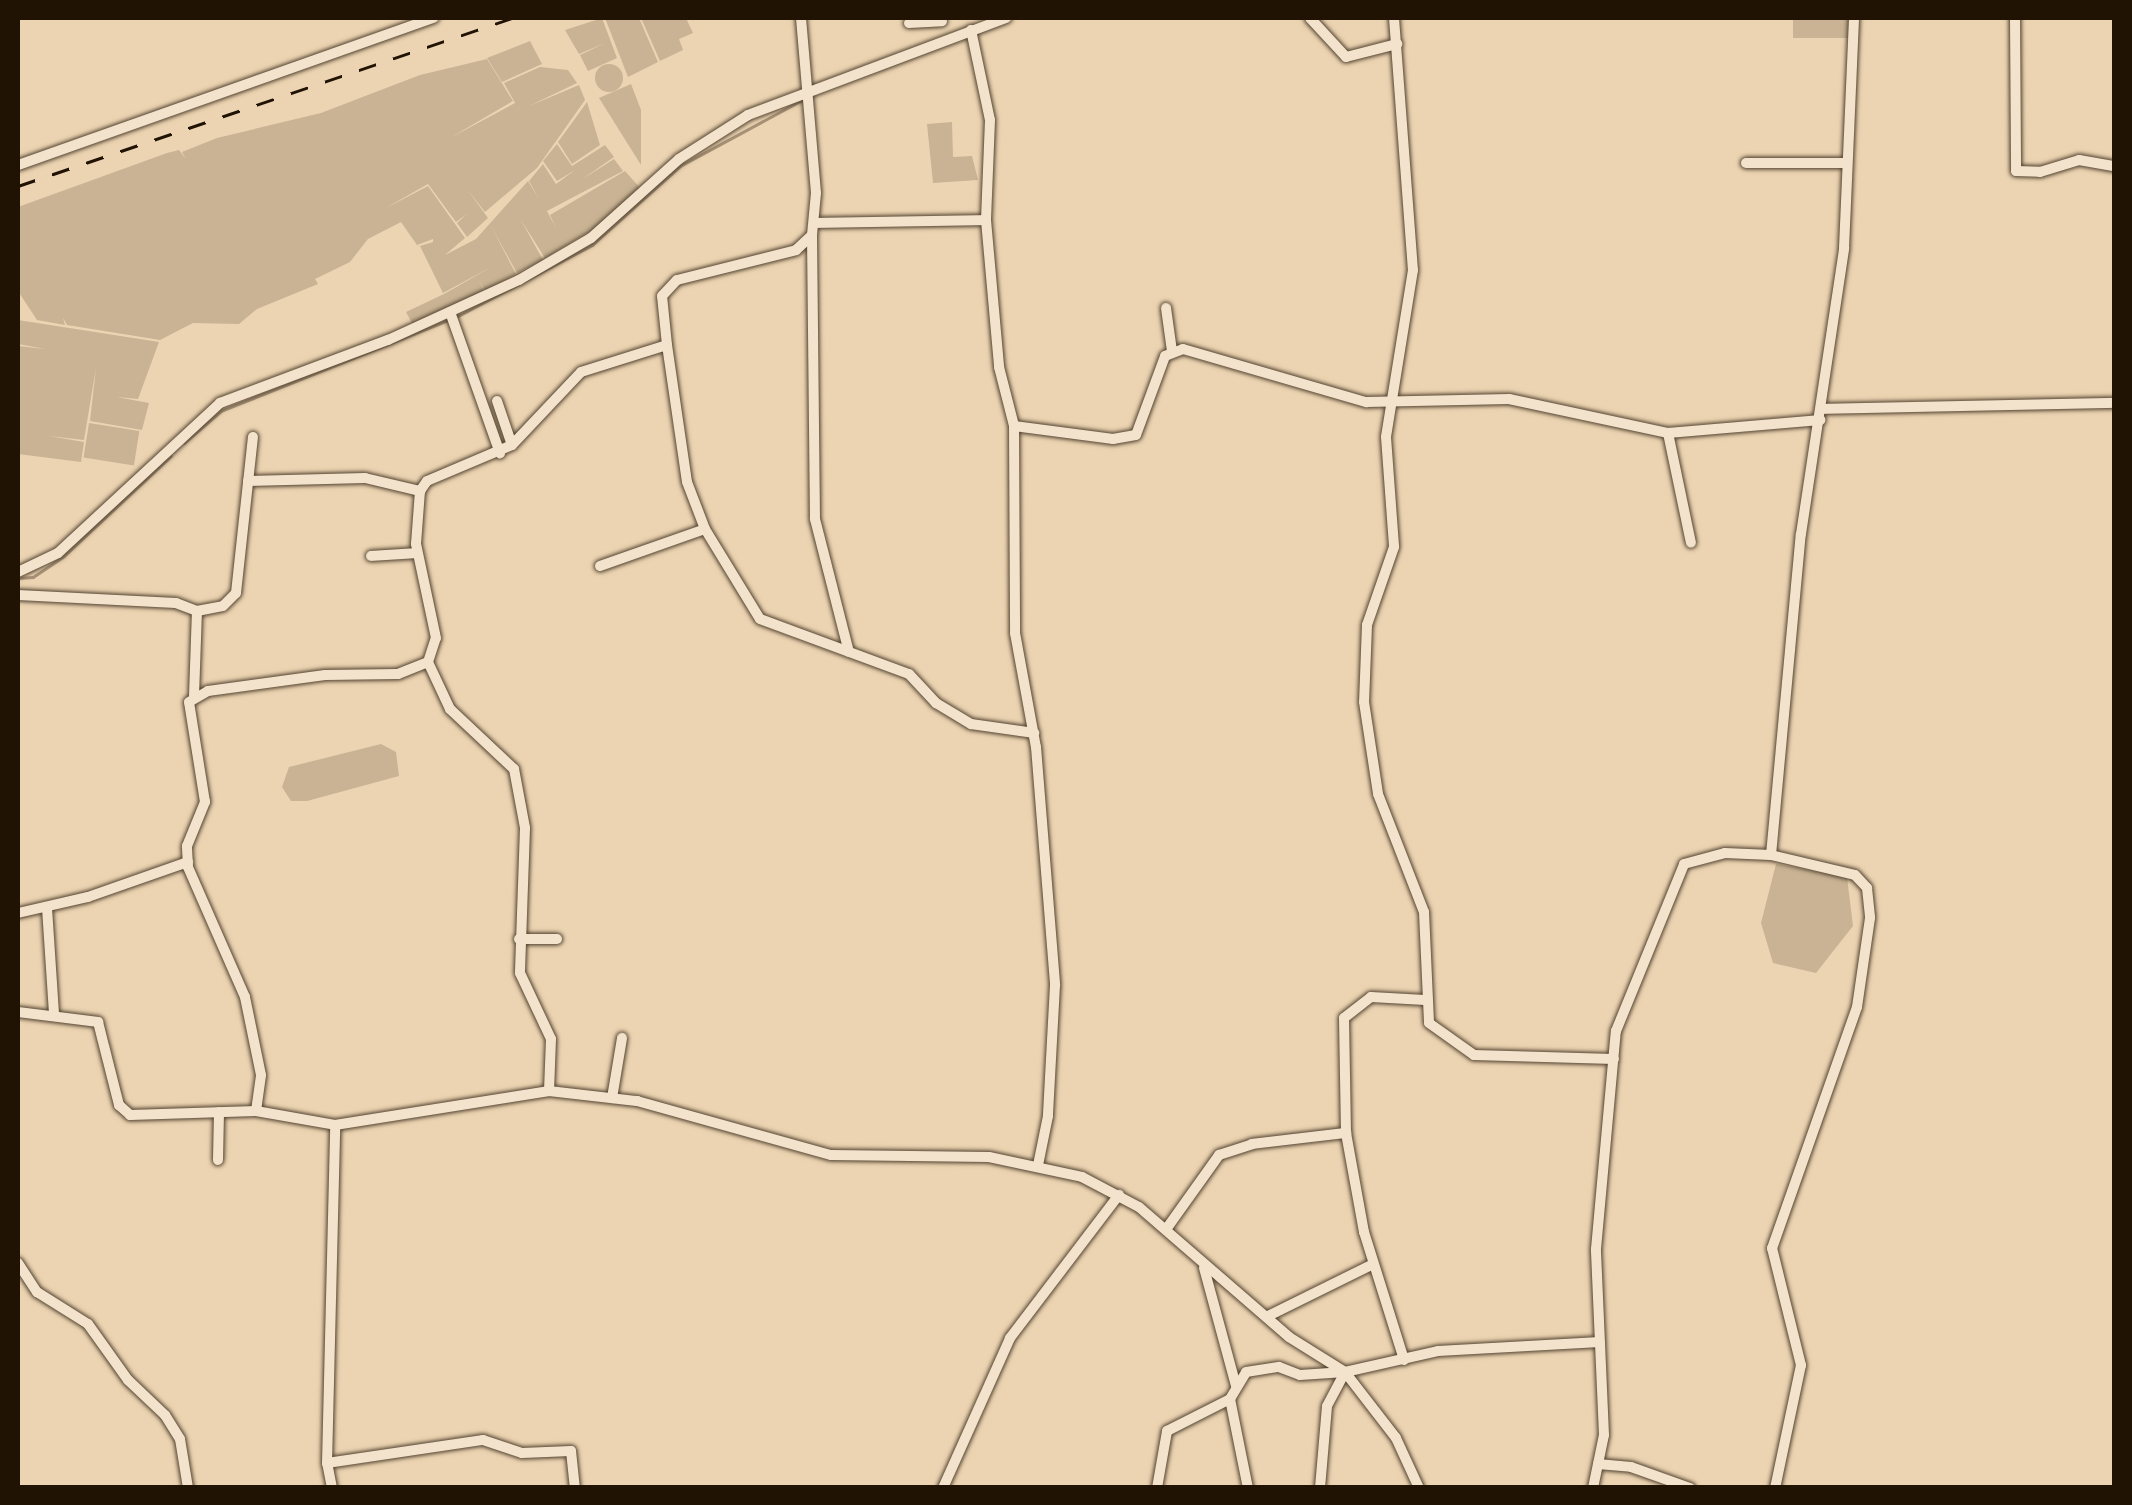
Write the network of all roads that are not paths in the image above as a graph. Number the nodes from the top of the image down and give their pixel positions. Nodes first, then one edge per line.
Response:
1 (434, 18) edge
2 (801, 18) edge
3 (1006, 18) edge
4 (1310, 18) edge
5 (1394, 18) edge
6 (1854, 18) edge
7 (2015, 18) edge
8 (942, 19) edge
9 (909, 23) dead end
10 (973, 34) junction
11 (946, 40) junction
12 (1397, 44) junction
13 (806, 94) junction
14 (19, 161) edge
15 (1746, 163) dead end
16 (1847, 163) junction
17 (2114, 166) edge
18 (986, 220) junction
19 (817, 223) junction
20 (812, 235) junction
21 (1166, 308) dead end
22 (451, 316) junction
23 (667, 345) junction
24 (1172, 351) junction
25 (498, 401) dead end
26 (1392, 402) junction
27 (2114, 403) edge
28 (1820, 414) junction
29 (1014, 426) junction
30 (1668, 433) junction
31 (253, 437) dead end
32 (512, 445) junction
33 (500, 453) junction
34 (248, 481) junction
35 (420, 490) junction
36 (705, 528) junction
37 (1691, 542) dead end
38 (417, 553) junction
39 (371, 556) dead end
40 (600, 566) dead end
41 (18, 572) edge
42 (18, 595) edge
43 (197, 611) junction
44 (850, 652) junction
45 (428, 662) junction
46 (194, 696) junction
47 (1034, 733) junction
48 (1772, 855) junction
49 (188, 862) junction
50 (47, 908) junction
51 (18, 913) edge
52 (519, 939) junction
53 (557, 939) dead end
54 (1425, 1000) junction
55 (18, 1012) edge
56 (54, 1014) junction
57 (622, 1038) dead end
58 (1614, 1059) junction
59 (549, 1091) junction
60 (612, 1098) junction
61 (256, 1110) junction
62 (219, 1112) junction
63 (335, 1125) junction
64 (1346, 1134) junction
65 (218, 1160) dead end
66 (1038, 1166) junction
67 (1119, 1195) junction
68 (1167, 1228) junction
69 (18, 1263) edge
70 (1373, 1264) junction
71 (1204, 1268) junction
72 (1268, 1316) junction
73 (1600, 1342) junction
74 (1404, 1360) junction
75 (1345, 1372) junction
76 (1236, 1386) junction
77 (1230, 1399) junction
78 (327, 1463) junction
79 (1598, 1464) junction
80 (188, 1488) edge
81 (332, 1488) edge
82 (575, 1488) edge
83 (943, 1488) edge
84 (1157, 1488) edge
85 (1248, 1488) edge
86 (1320, 1488) edge
87 (1419, 1488) edge
88 (1593, 1488) edge
89 (1690, 1488) edge
90 (1775, 1488) edge

1 - 14 street
2 - 13 street
3 - 10 street
4 - 12 street
5 - 12 street
6 - 16 street
7 - 17 street
8 - 9 street
8 - 11 street
10 - 11 street
10 - 18 street
11 - 13 street
12 - 26 street
13 - 19 street
13 - 22 street
15 - 16 street
16 - 28 street
18 - 19 street
18 - 29 street
19 - 20 street
20 - 23 street
20 - 44 street
21 - 24 street
22 - 33 street
22 - 41 street
23 - 32 street
23 - 36 street
24 - 26 street
24 - 29 street
25 - 32 street
26 - 30 street
26 - 54 street
27 - 28 street
28 - 30 street
28 - 48 street
29 - 47 street
30 - 37 street
31 - 34 street
32 - 33 street
33 - 35 street
34 - 35 street
34 - 43 street
35 - 38 street
36 - 40 street
36 - 44 street
38 - 39 street
38 - 45 street
42 - 43 street
43 - 46 street
44 - 47 street
45 - 46 street
45 - 52 street
46 - 49 street
47 - 66 street
48 - 58 street
48 - 90 street
49 - 50 street
49 - 61 street
50 - 51 street
50 - 56 street
52 - 53 street
52 - 59 street
54 - 58 street
54 - 64 street
55 - 56 street
56 - 62 street
57 - 60 street
58 - 73 street
59 - 60 street
59 - 63 street
60 - 66 street
61 - 62 street
61 - 63 street
62 - 65 street
63 - 78 street
64 - 68 street
64 - 70 street
66 - 67 street
67 - 68 street
67 - 83 street
68 - 71 street
69 - 80 street
70 - 72 street
70 - 74 street
71 - 72 street
71 - 76 street
72 - 75 street
73 - 74 street
73 - 79 street
74 - 75 street
75 - 76 street
75 - 86 street
75 - 87 street
76 - 77 street
77 - 84 street
77 - 85 street
78 - 81 street
78 - 82 street
79 - 88 street
79 - 89 street

